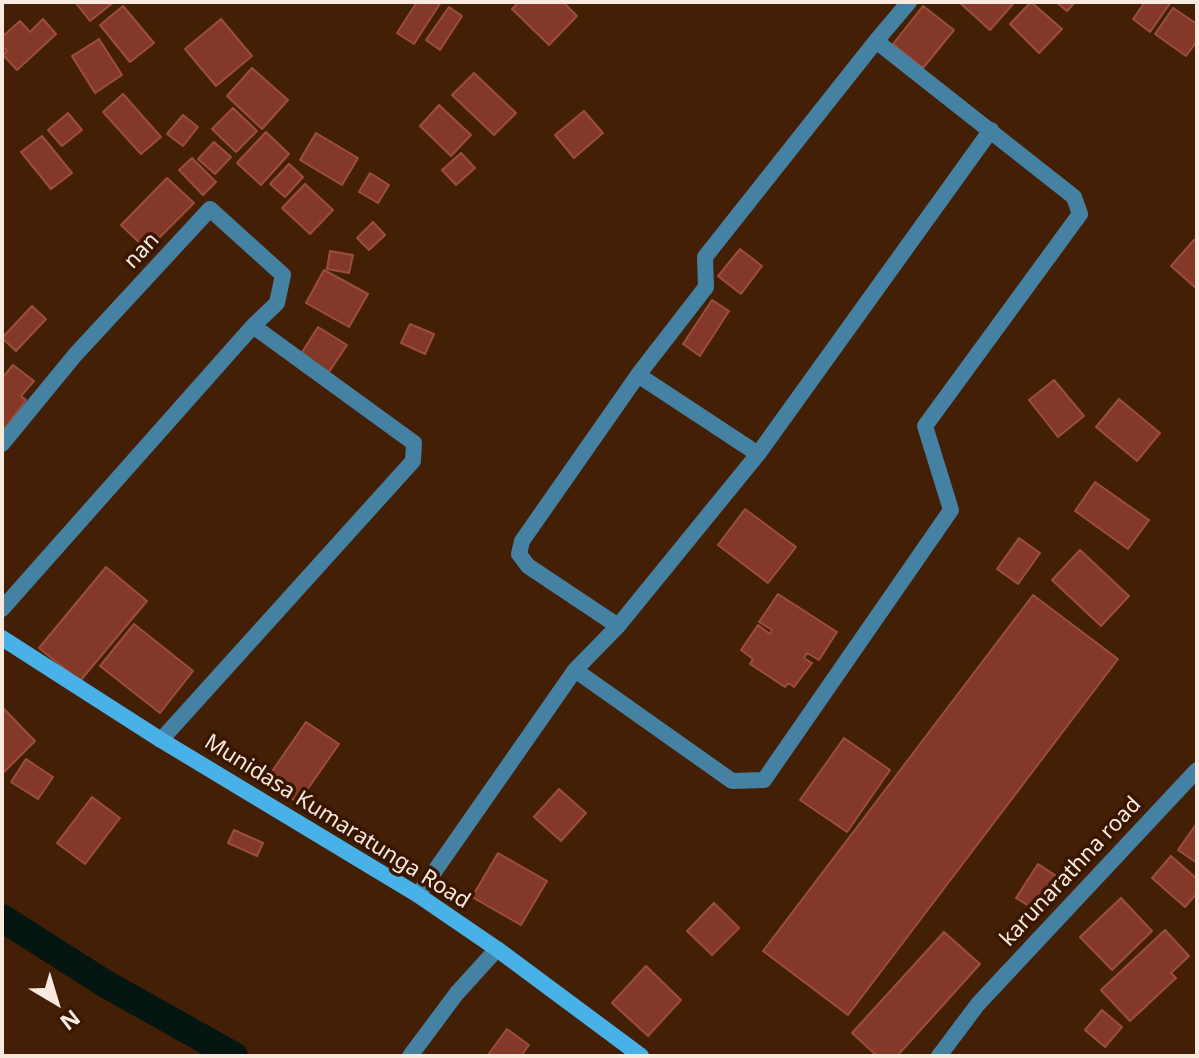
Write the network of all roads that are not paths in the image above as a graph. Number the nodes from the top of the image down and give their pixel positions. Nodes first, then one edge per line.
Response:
1 (909, 2) edge
2 (876, 41) junction
3 (991, 130) junction
4 (253, 326) junction
5 (638, 375) junction
6 (2, 444) edge
7 (758, 454) junction
8 (2, 609) edge
9 (618, 626) junction
10 (2, 638) edge
11 (575, 670) junction
12 (161, 740) junction
13 (1197, 770) edge
14 (418, 895) junction
15 (497, 949) junction
16 (410, 1056) edge
17 (641, 1056) edge
18 (939, 1056) edge

1 - 2 street
2 - 3 street
2 - 5 street
3 - 7 street
3 - 11 street
4 - 6 street, nan
4 - 8 street
4 - 12 street
5 - 7 street
5 - 9 street
7 - 9 street
9 - 11 street
10 - 12 street, Munidasa Kumaratunga Road
11 - 14 street
12 - 14 street, Munidasa Kumaratunga Road
13 - 18 street, karunarathna road
14 - 15 street, Munidasa Kumaratunga Road
15 - 16 street
15 - 17 street, Munidasa Kumaratunga Road

